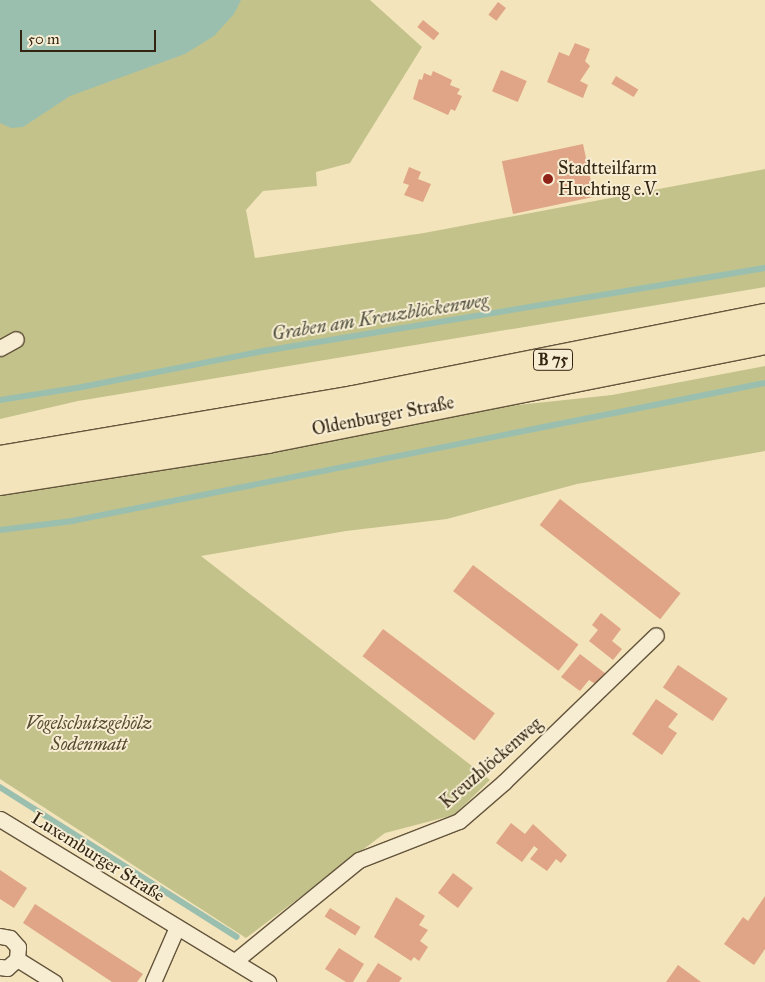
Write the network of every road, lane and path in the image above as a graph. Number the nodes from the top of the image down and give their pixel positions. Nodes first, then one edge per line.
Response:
1 (765, 318) edge
2 (16, 339) dead end
3 (765, 340) edge
4 (0, 348) edge
5 (0, 460) edge
6 (0, 481) edge
7 (656, 635) dead end
8 (0, 818) edge
9 (177, 927) junction
10 (0, 936) edge
11 (17, 959) junction
12 (235, 961) junction
13 (0, 967) edge
14 (54, 982) edge
15 (153, 982) edge
16 (268, 982) edge

1 - 5 highway, Oldenburger Straße / B 75
2 - 4 street
3 - 6 highway, Oldenburger Straße / B 75
7 - 12 street, Kreuzblöckenweg
8 - 9 street, Luxemburger Straße
9 - 12 street, Luxemburger Straße
9 - 15 street
10 - 11 street
11 - 13 street
11 - 14 street
12 - 16 street, Luxemburger Straße

